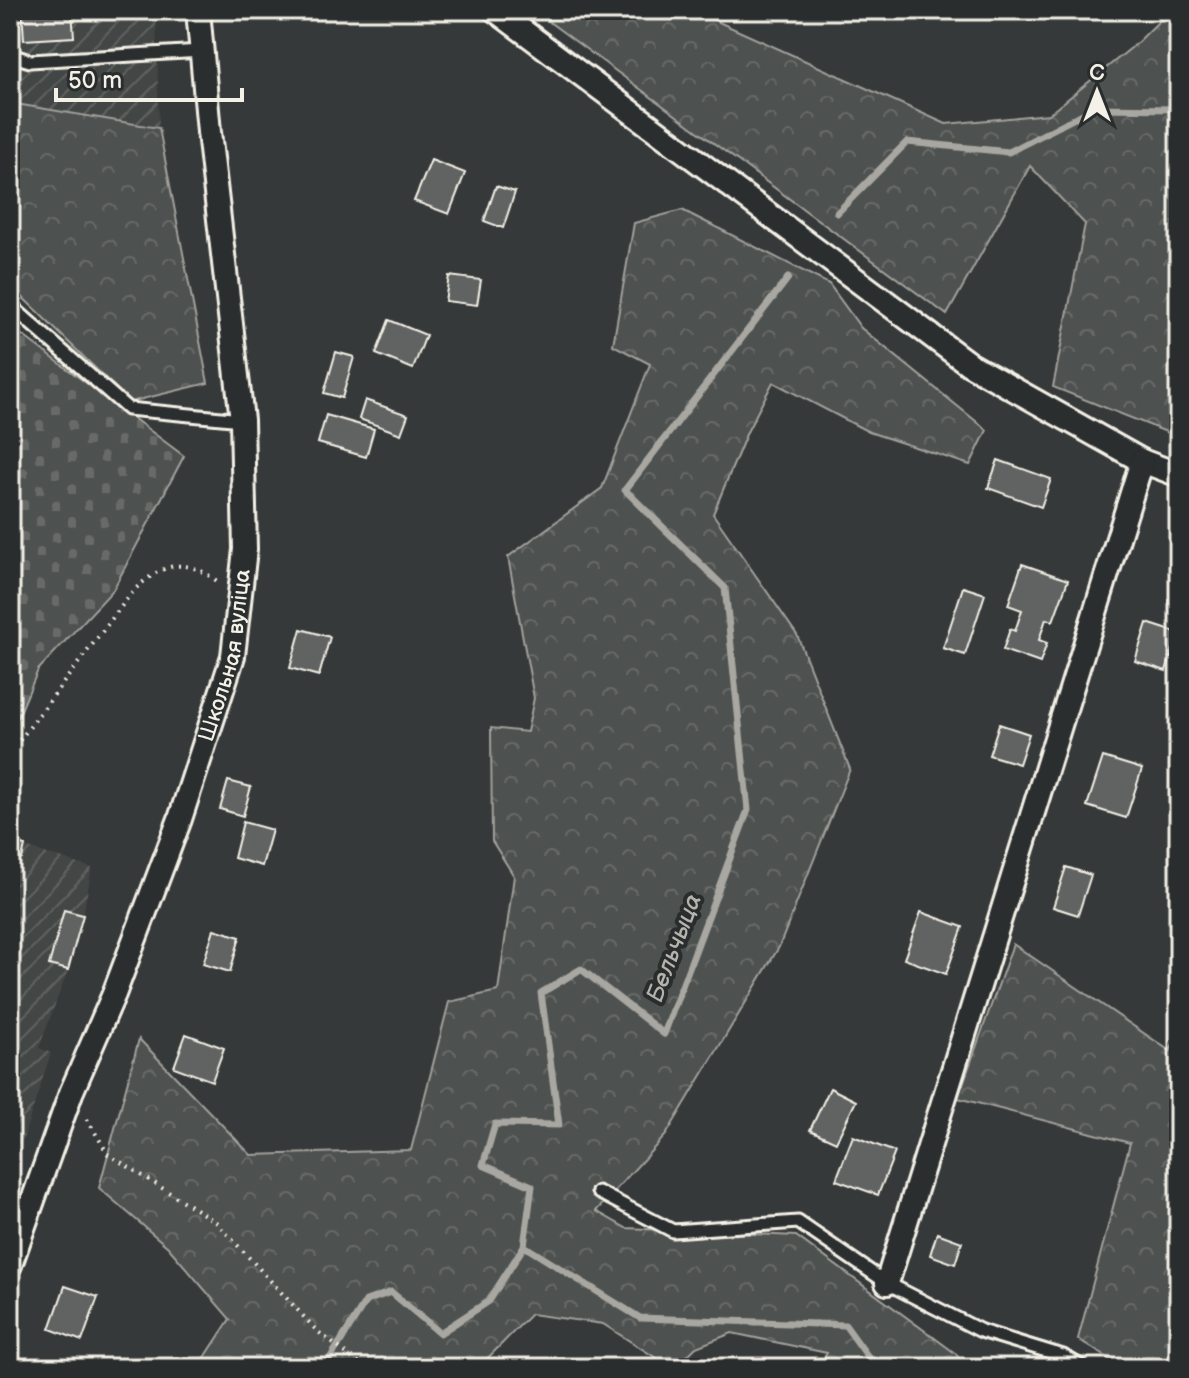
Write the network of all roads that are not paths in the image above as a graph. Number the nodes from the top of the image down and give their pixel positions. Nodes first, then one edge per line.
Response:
1 (198, 10) edge
2 (495, 10) edge
3 (203, 51) junction
4 (10, 55) edge
5 (10, 305) edge
6 (242, 420) junction
7 (1142, 461) junction
8 (1179, 475) edge
9 (598, 1192) dead end
10 (10, 1265) edge
11 (887, 1283) junction
12 (1084, 1368) edge

1 - 3 street, Школьная вуліца
2 - 7 street
3 - 4 lane
3 - 6 street, Школьная вуліца
5 - 6 lane
6 - 10 street, Школьная вуліца
7 - 8 street
7 - 11 street
9 - 11 lane
11 - 12 lane

